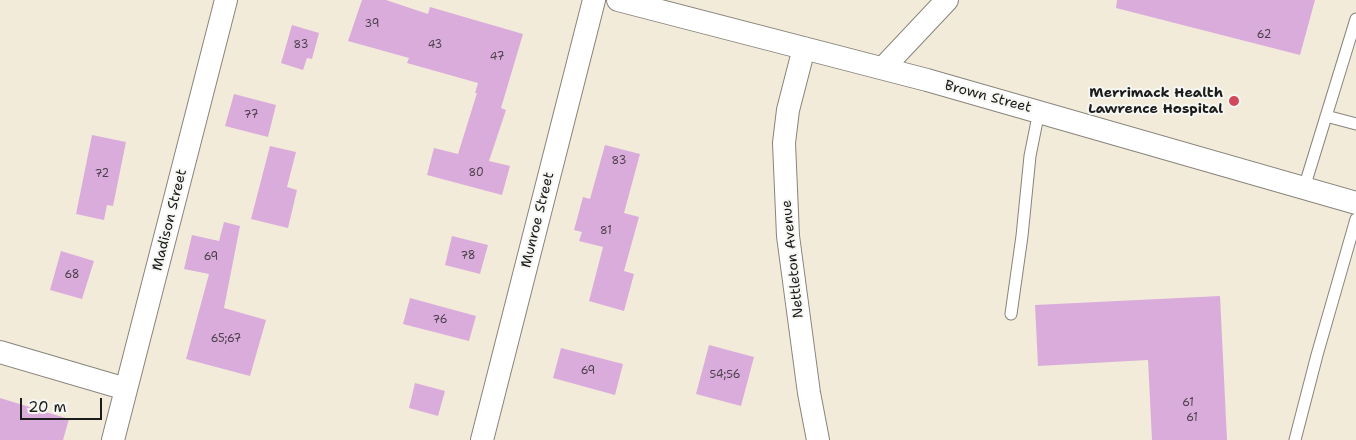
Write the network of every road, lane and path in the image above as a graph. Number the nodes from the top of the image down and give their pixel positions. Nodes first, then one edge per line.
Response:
1 (226, 0) edge
2 (594, 0) edge
3 (618, 0) edge
4 (946, 0) edge
5 (1356, 20) edge
6 (804, 48) junction
7 (882, 68) junction
8 (1039, 111) junction
9 (1326, 116) junction
10 (1356, 124) edge
11 (1304, 188) junction
12 (1356, 203) edge
13 (1356, 219) edge
14 (1011, 314) dead end
15 (0, 352) edge
16 (126, 389) junction
17 (112, 440) edge
18 (482, 440) edge
19 (818, 440) edge
20 (1294, 440) edge

1 - 16 street, Madison Street
2 - 18 street, Munroe Street
3 - 6 street, Brown Street
4 - 7 street
5 - 9 lane
6 - 7 street, Brown Street
6 - 19 street, Nettleton Avenue
7 - 8 street, Brown Street
8 - 11 street, Brown Street
8 - 14 lane
9 - 10 lane
9 - 11 lane
11 - 12 street, Brown Street
13 - 20 lane
15 - 16 street
16 - 17 street, Madison Street

